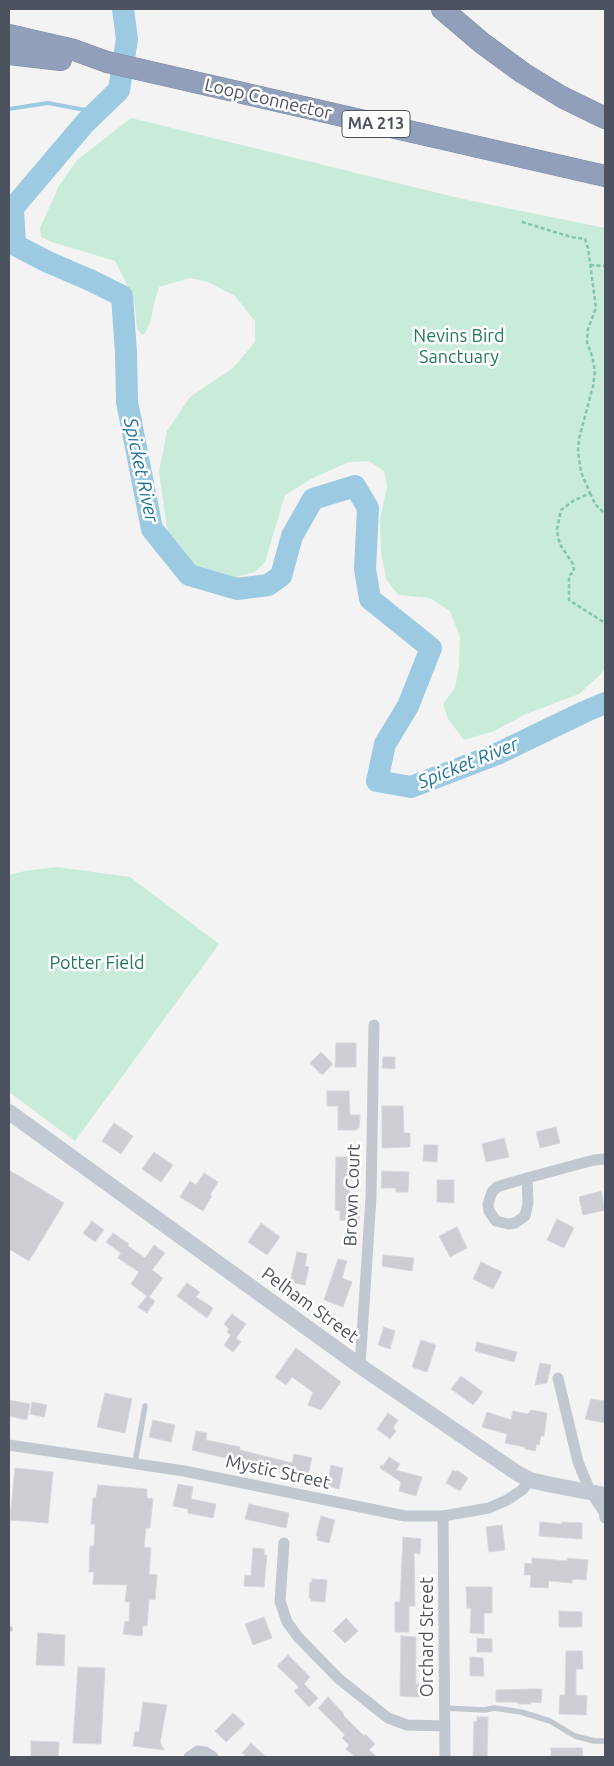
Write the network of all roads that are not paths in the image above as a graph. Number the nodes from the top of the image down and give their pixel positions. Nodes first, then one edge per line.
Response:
1 (442, 9) edge
2 (9, 35) edge
3 (9, 54) edge
4 (107, 62) junction
5 (605, 118) edge
6 (605, 176) edge
7 (374, 1026) dead end
8 (9, 1112) edge
9 (605, 1159) edge
10 (527, 1178) dead end
11 (360, 1366) junction
12 (558, 1378) dead end
13 (145, 1406) dead end
14 (9, 1444) edge
15 (135, 1463) junction
16 (530, 1480) junction
17 (597, 1493) edge
18 (443, 1516) junction
19 (605, 1518) edge
20 (284, 1543) dead end
21 (445, 1708) junction
22 (445, 1726) junction
23 (605, 1741) edge
24 (193, 1754) edge
25 (213, 1757) edge
26 (445, 1757) edge

1 - 5 highway
2 - 4 highway
3 - 4 highway
4 - 6 highway, Loop Connector / MA 213
7 - 11 street, Brown Court
8 - 11 main road, Pelham Street
9 - 10 street
11 - 16 main road, Pelham Street
12 - 17 street
13 - 15 lane
14 - 15 street, Mystic Street
15 - 18 street, Mystic Street
16 - 17 main road, Pelham Street
16 - 18 street, Mystic Street
17 - 19 street
18 - 21 street, Orchard Street
20 - 22 street
21 - 22 street, Orchard Street
21 - 23 lane
22 - 26 street, Orchard Street
24 - 25 street

